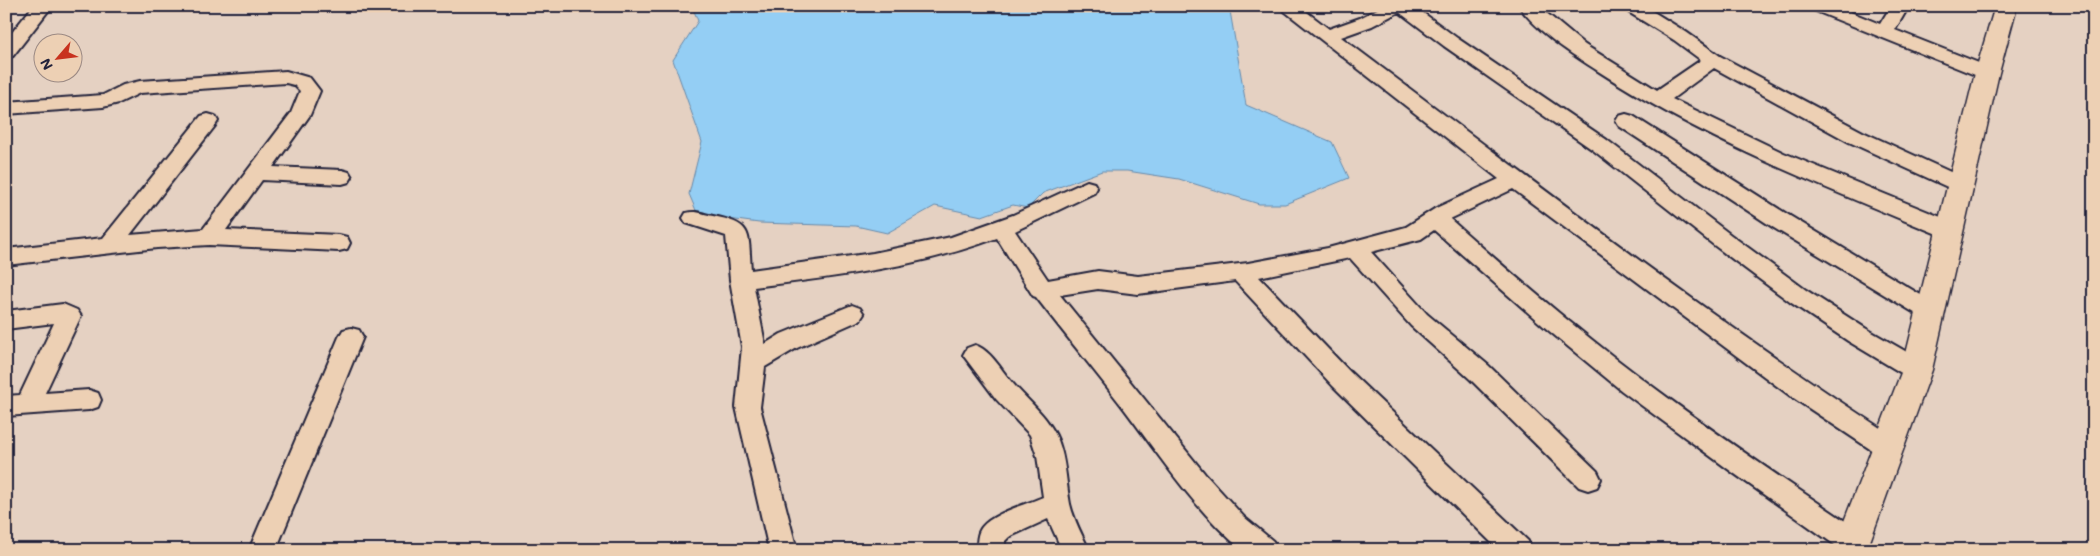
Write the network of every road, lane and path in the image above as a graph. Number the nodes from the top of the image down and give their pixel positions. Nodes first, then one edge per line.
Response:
1 (43, 6) edge
2 (1286, 6) edge
3 (1397, 6) edge
4 (1402, 6) edge
5 (1528, 6) edge
6 (1631, 6) edge
7 (1819, 6) edge
8 (1900, 6) edge
9 (2001, 8) edge
10 (1884, 32) junction
11 (1327, 36) junction
12 (6, 52) edge
13 (1713, 60) junction
14 (1987, 73) junction
15 (1658, 99) junction
16 (6, 108) edge
17 (208, 121) dead end
18 (1626, 121) dead end
19 (257, 173) junction
20 (342, 176) dead end
21 (1514, 180) junction
22 (1960, 185) junction
23 (1087, 188) dead end
24 (694, 218) dead end
25 (1435, 218) junction
26 (1001, 227) junction
27 (1950, 230) junction
28 (209, 237) junction
29 (338, 243) dead end
30 (110, 245) junction
31 (1355, 249) junction
32 (6, 257) edge
33 (1240, 272) junction
34 (741, 280) junction
35 (1041, 290) junction
36 (1930, 312) junction
37 (852, 314) dead end
38 (6, 320) edge
39 (351, 337) dead end
40 (975, 355) dead end
41 (754, 362) junction
42 (1917, 370) junction
43 (89, 400) dead end
44 (17, 404) edge
45 (1888, 447) junction
46 (1588, 479) dead end
47 (1057, 503) junction
48 (1852, 546) edge
49 (262, 550) edge
50 (783, 550) edge
51 (991, 550) edge
52 (1076, 550) edge
53 (1263, 550) edge
54 (1518, 550) edge

1 - 12 street
2 - 11 street
3 - 11 street
4 - 42 street
5 - 15 street
6 - 13 street
7 - 10 street
8 - 10 street
9 - 14 main road
10 - 14 street
11 - 21 street
13 - 15 street
13 - 22 street
14 - 22 main road
15 - 27 street
16 - 19 street
17 - 30 street
18 - 36 street
19 - 20 street
19 - 28 street
21 - 25 street
21 - 45 street
22 - 27 main road
23 - 26 street
24 - 34 street
25 - 31 street
25 - 48 street
26 - 34 street
26 - 35 street
27 - 36 main road
28 - 29 street
28 - 30 street
30 - 32 street
31 - 33 street
31 - 46 street
33 - 35 street
33 - 54 street
34 - 41 street
35 - 53 street
36 - 42 main road
37 - 41 street
38 - 44 street
39 - 49 street
40 - 47 street
41 - 50 street
42 - 45 main road
43 - 44 street
45 - 48 main road
47 - 51 street
47 - 52 street

